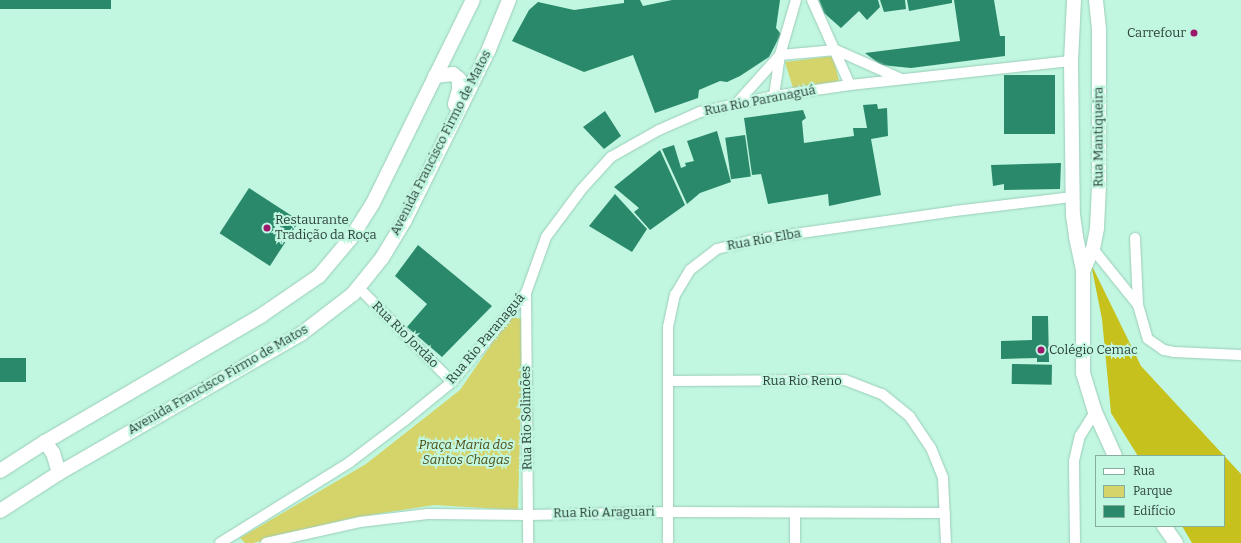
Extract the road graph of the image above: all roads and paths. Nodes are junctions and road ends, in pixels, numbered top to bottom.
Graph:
1 (472, 0) edge
2 (509, 0) edge
3 (796, 0) edge
4 (812, 0) edge
5 (1074, 0) edge
6 (1096, 0) edge
7 (836, 50) junction
8 (780, 55) junction
9 (1071, 61) junction
10 (435, 76) junction
11 (903, 79) junction
12 (850, 85) junction
13 (774, 96) junction
14 (736, 104) junction
15 (448, 132) junction
16 (1073, 197) junction
17 (1076, 237) junction
18 (1135, 238) dead end
19 (1093, 250) junction
20 (1083, 271) junction
21 (358, 287) junction
22 (526, 293) junction
23 (1138, 305) junction
24 (1241, 355) edge
25 (668, 381) junction
26 (452, 382) junction
27 (1095, 412) junction
28 (45, 442) junction
29 (1115, 455) edge
30 (0, 471) edge
31 (59, 473) junction
32 (0, 511) edge
33 (669, 512) junction
34 (795, 512) junction
35 (945, 512) junction
36 (529, 515) junction
37 (1165, 527) edge
38 (220, 543) edge
39 (266, 543) edge
40 (528, 543) edge
41 (668, 543) edge
42 (795, 543) edge
43 (946, 543) edge
44 (1075, 543) edge
45 (1176, 543) edge

1 - 10 street
2 - 15 street, Avenida Francisco Firmo de Matos
3 - 8 street
4 - 7 street
5 - 9 street, Rua Mantiqueira
6 - 19 street, Rua Mantiqueira
7 - 8 street
7 - 11 street
7 - 12 street
8 - 13 street
8 - 14 street
9 - 11 street, Rua Rio Paranaguá
9 - 16 street, Rua Mantiqueira
10 - 15 street
10 - 28 street
11 - 12 street, Rua Rio Paranaguá
12 - 13 street, Rua Rio Paranaguá
13 - 14 street, Rua Rio Paranaguá
14 - 22 street, Rua Rio Paranaguá
15 - 21 street, Avenida Francisco Firmo de Matos
16 - 17 street, Rua Mantiqueira
16 - 25 street, Rua Rio Elba
17 - 19 street
17 - 20 street, Rua Mantiqueira
18 - 23 street
19 - 20 street, Rua Mantiqueira
19 - 23 street
20 - 27 street, Rua Mantiqueira
21 - 26 street, Rua Rio Jordão
21 - 31 street, Avenida Francisco Firmo de Matos
22 - 26 street, Rua Rio Paranaguá
22 - 36 street, Rua Rio Solimões
23 - 24 street
25 - 33 street, Rua Rio Elba
25 - 35 street, Rua Rio Reno
26 - 38 street, Rua Rio Paranaguá
27 - 29 street, Rua Mantiqueira
27 - 44 street
28 - 30 street
28 - 31 street
31 - 32 street, Avenida Francisco Firmo de Matos
33 - 34 street, Rua Rio Araguari
33 - 36 street, Rua Rio Araguari
33 - 41 street, Rua Rio Elba
34 - 35 street, Rua Rio Araguari
34 - 42 street
35 - 43 street, Rua Rio Reno
36 - 39 street, Rua Rio Araguari
36 - 40 street, Rua Rio Solimões
37 - 45 street

